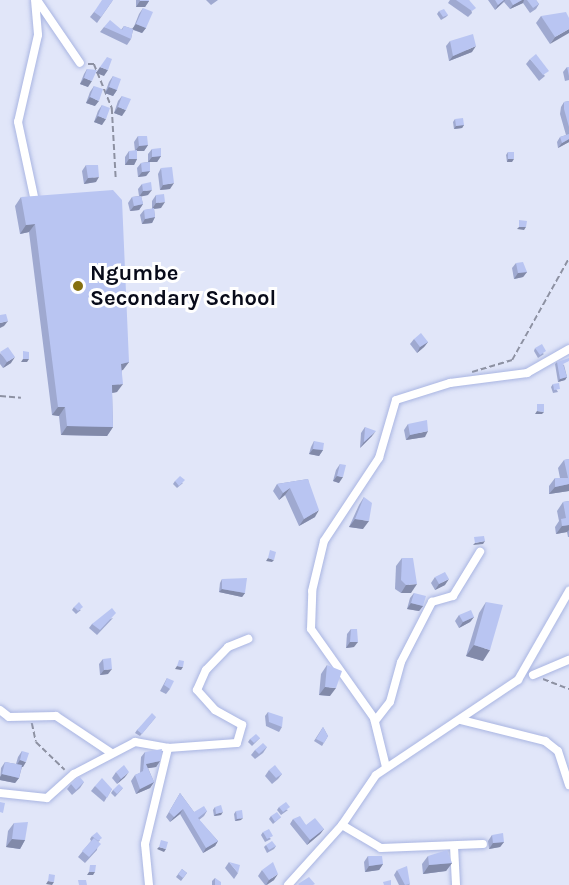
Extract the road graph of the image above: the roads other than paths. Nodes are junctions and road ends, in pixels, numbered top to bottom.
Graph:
1 (36, 0) edge
2 (80, 63) road end
3 (35, 201) edge
4 (569, 349) edge
5 (480, 552) dead end
6 (569, 591) edge
7 (248, 639) dead end
8 (569, 660) edge
9 (533, 675) road end
10 (0, 710) edge
11 (460, 720) junction
12 (375, 721) junction
13 (168, 748) junction
14 (110, 752) junction
15 (386, 767) junction
16 (569, 784) edge
17 (0, 793) edge
18 (342, 825) junction
19 (483, 844) dead end
20 (454, 846) junction
21 (149, 885) edge
22 (288, 885) edge
23 (456, 885) edge

1 - 2 street
1 - 3 street
4 - 12 street
5 - 12 street
6 - 11 street
7 - 13 street
8 - 9 street
10 - 14 street
11 - 15 street
11 - 16 street
12 - 15 street
13 - 14 street
13 - 21 street
14 - 17 street
15 - 18 street
18 - 20 street
18 - 22 street
19 - 20 street
20 - 23 street

